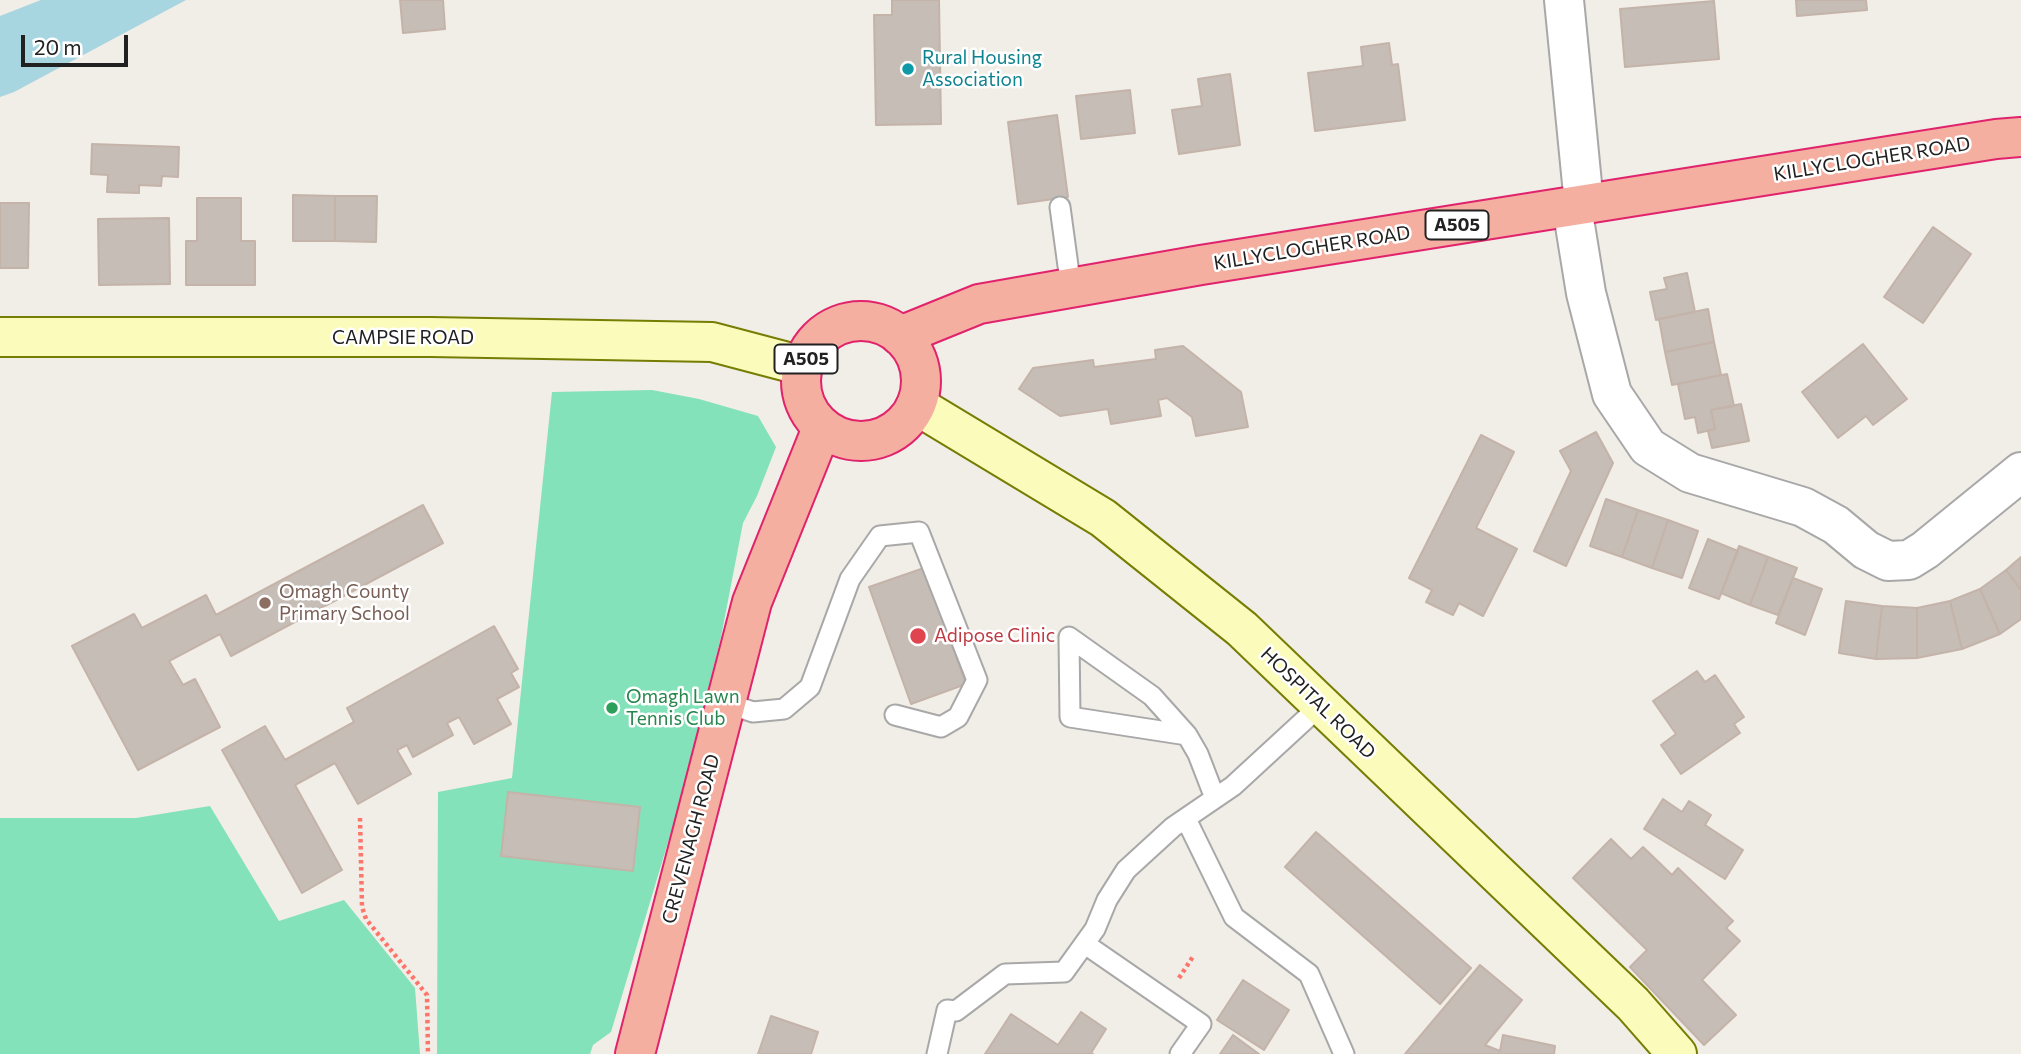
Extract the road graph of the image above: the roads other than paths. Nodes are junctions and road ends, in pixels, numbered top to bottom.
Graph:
1 (1564, 0) edge
2 (2021, 137) edge
3 (1578, 206) junction
4 (1060, 207) dead end
5 (1070, 288) junction
6 (900, 336) junction
7 (0, 337) edge
8 (803, 366) junction
9 (916, 405) junction
10 (822, 428) junction
11 (2021, 472) edge
12 (726, 704) junction
13 (1321, 705) junction
14 (895, 715) dead end
15 (1187, 735) junction
16 (1215, 798) junction
17 (1186, 819) junction
18 (1085, 944) junction
19 (635, 1054) edge
20 (937, 1054) edge
21 (1180, 1054) edge
22 (1344, 1054) edge
23 (1677, 1054) edge

1 - 3 street
2 - 3 highway, KILLYCLOGHER ROAD / A505
3 - 5 highway, KILLYCLOGHER ROAD / A505
3 - 11 street
4 - 5 lane
5 - 6 highway, KILLYCLOGHER ROAD / A505
6 - 8 highway, A505
6 - 9 highway
7 - 8 main road, CAMPSIE ROAD
8 - 10 highway, A505
9 - 10 highway
9 - 13 main road, HOSPITAL ROAD
10 - 12 highway, CREVENAGH ROAD
12 - 14 lane
12 - 19 highway, CREVENAGH ROAD
13 - 16 lane
13 - 23 main road, HOSPITAL ROAD
15 - 15 lane
15 - 16 lane
16 - 17 lane
17 - 18 lane
17 - 22 lane
18 - 20 lane
18 - 21 lane

